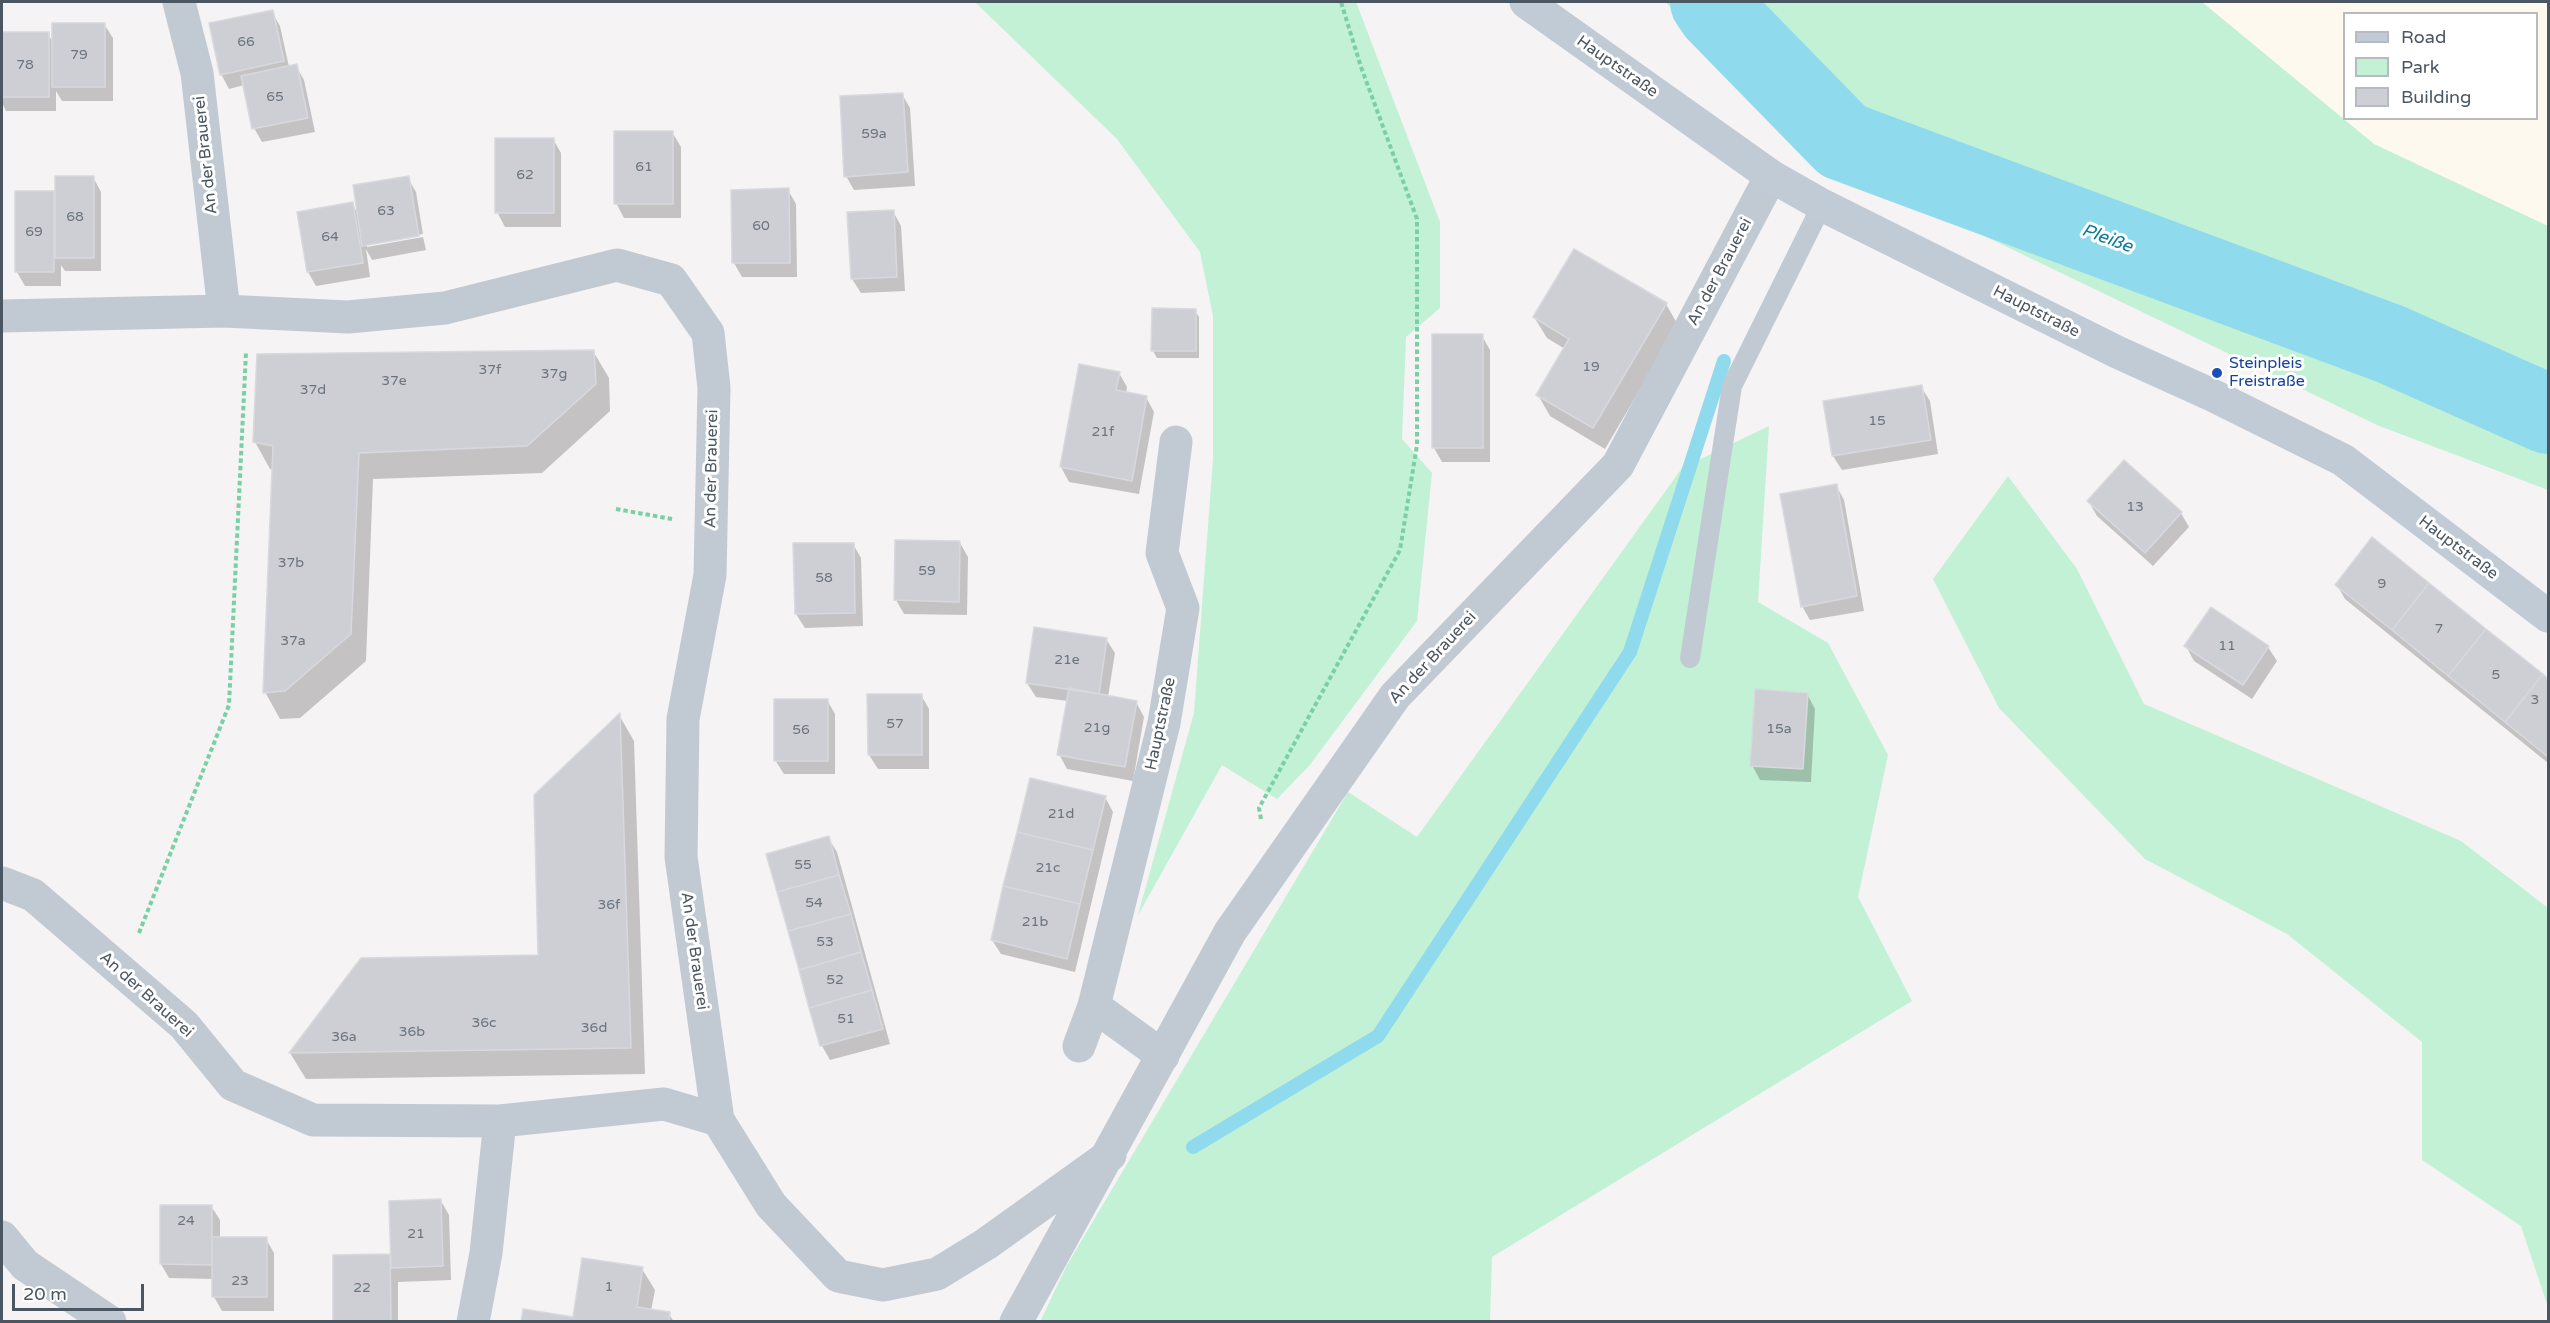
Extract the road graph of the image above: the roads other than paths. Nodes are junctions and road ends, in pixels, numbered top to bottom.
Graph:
1 (179, 2) edge
2 (1526, 2) edge
3 (1771, 176) junction
4 (1822, 205) junction
5 (235, 311) junction
6 (2, 316) edge
7 (1176, 442) dead end
8 (2548, 616) edge
9 (1690, 658) dead end
10 (2, 883) edge
11 (1094, 1006) junction
12 (1079, 1046) dead end
13 (1163, 1056) junction
14 (718, 1120) junction
15 (500, 1121) junction
16 (1110, 1155) junction
17 (2, 1237) edge
18 (110, 1322) edge
19 (473, 1322) edge
20 (1016, 1322) edge

1 - 5 street, An der Brauerei
2 - 3 main road, Hauptstraße
3 - 4 main road, Hauptstraße
3 - 13 street, An der Brauerei
4 - 8 main road, Hauptstraße
4 - 9 lane
5 - 6 street, An der Brauerei
5 - 14 street, An der Brauerei
7 - 11 street, Hauptstraße
10 - 15 street, An der Brauerei
11 - 12 street, Hauptstraße
11 - 13 street
13 - 16 street, An der Brauerei
14 - 15 street, An der Brauerei
14 - 16 street, An der Brauerei
15 - 19 street
16 - 20 street, An der Brauerei
17 - 18 street

